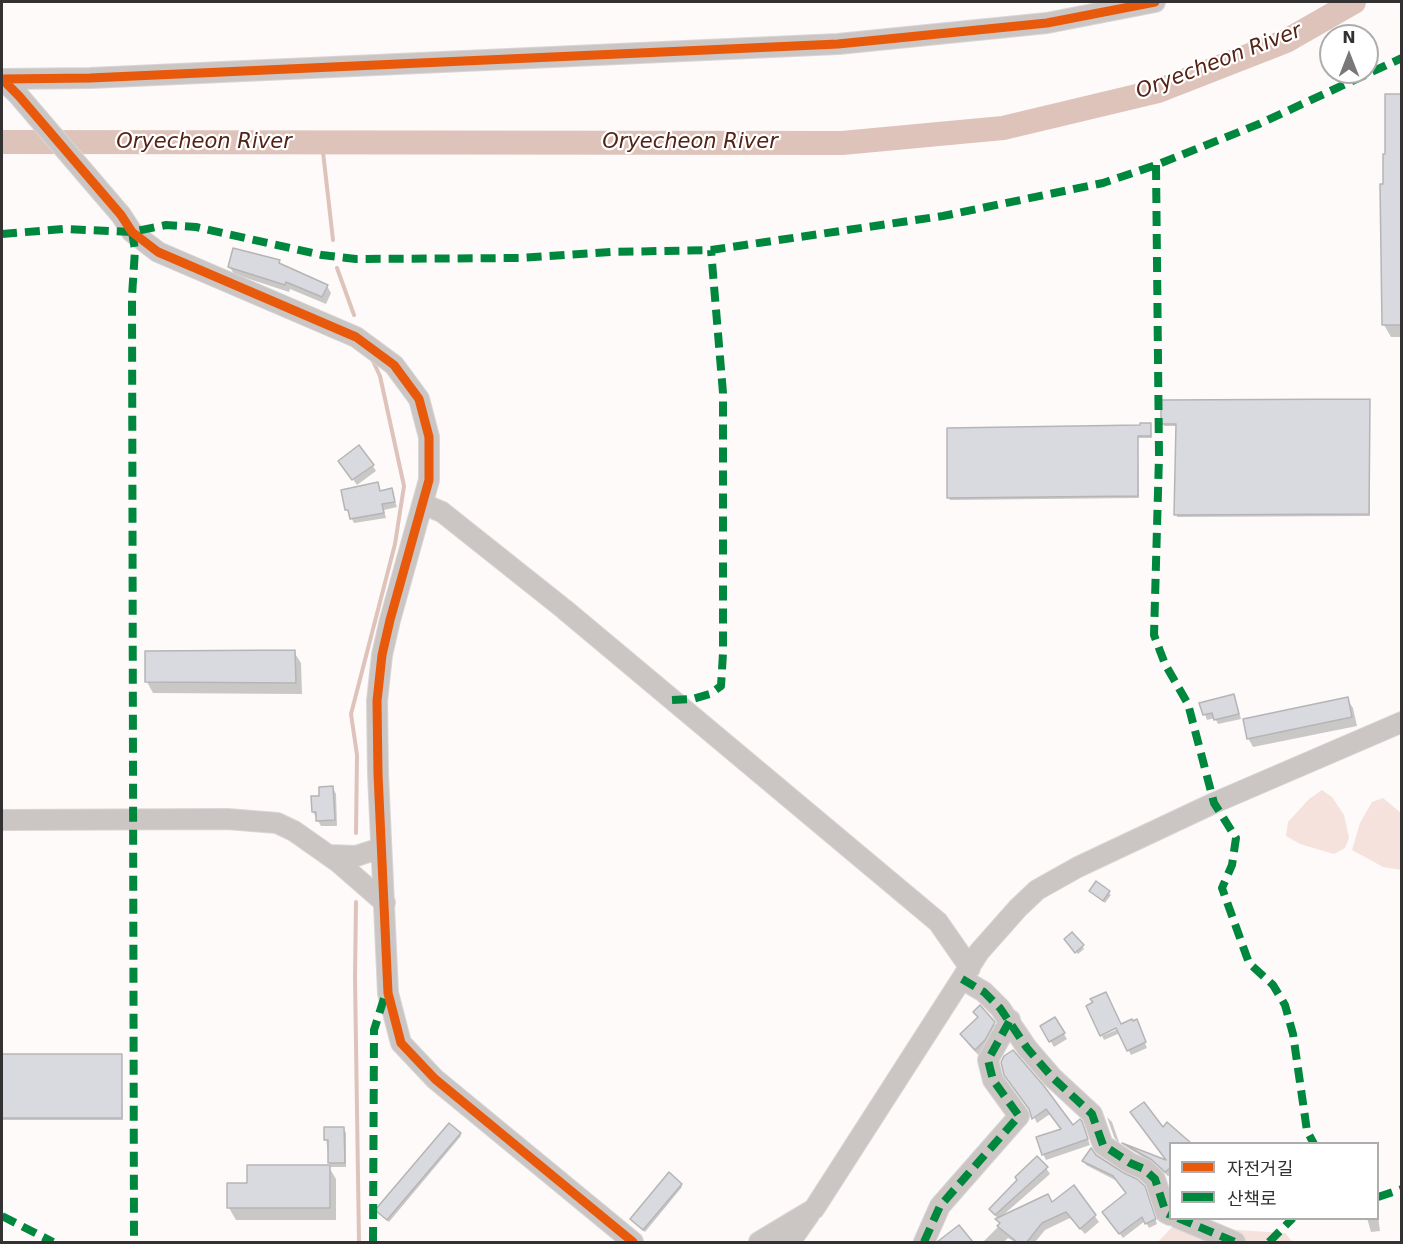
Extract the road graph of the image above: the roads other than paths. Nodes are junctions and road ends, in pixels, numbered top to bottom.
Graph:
1 (1155, 2) edge
2 (2, 79) edge
3 (423, 504) junction
4 (1401, 722) edge
5 (2, 820) edge
6 (381, 848) junction
7 (328, 855) junction
8 (385, 903) junction
9 (966, 973) junction
10 (1010, 1020) junction
11 (814, 1209) junction
12 (1169, 1214) edge
13 (1183, 1220) edge
14 (633, 1242) edge
15 (759, 1242) edge
16 (790, 1242) edge
17 (924, 1242) edge
18 (1235, 1242) edge

1 - 2 street
2 - 3 street
3 - 6 street
3 - 9 street
4 - 9 street
5 - 7 street
6 - 7 street
6 - 8 street
7 - 8 street
8 - 14 street
9 - 10 street
9 - 11 street
10 - 12 street
10 - 17 street
11 - 15 street
11 - 16 street
13 - 18 street

